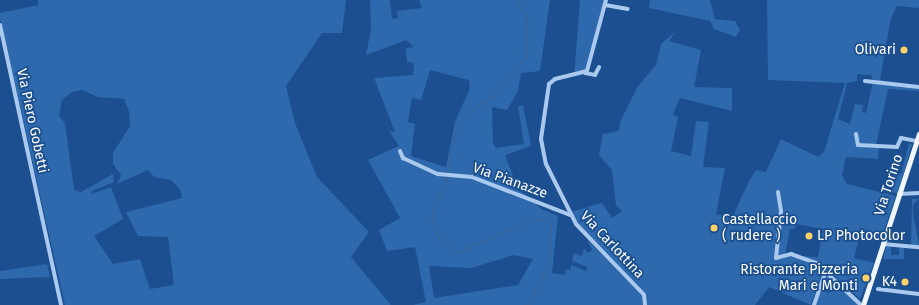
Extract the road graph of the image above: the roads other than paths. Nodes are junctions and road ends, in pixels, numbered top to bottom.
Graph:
1 (606, 0) edge
2 (605, 5) junction
3 (628, 9) dead end
4 (0, 25) edge
5 (599, 67) dead end
6 (585, 73) junction
7 (866, 81) dead end
8 (919, 87) edge
9 (856, 134) dead end
10 (919, 134) edge
11 (916, 141) junction
12 (400, 151) dead end
13 (778, 192) dead end
14 (919, 193) edge
15 (899, 194) junction
16 (571, 216) junction
17 (883, 244) junction
18 (919, 247) edge
19 (826, 271) junction
20 (878, 289) dead end
21 (919, 294) edge
22 (61, 305) edge
23 (645, 305) edge
24 (814, 305) edge
25 (862, 305) edge

1 - 2 street
2 - 3 street
2 - 6 street
4 - 22 street, Via Piero Gobetti
5 - 6 street
6 - 16 street, Via Carlottina
7 - 8 street
9 - 11 street, Via Torino
10 - 11 main road, Via Torino
11 - 15 main road, Via Torino
12 - 16 street, Via Pianazze
13 - 19 street
14 - 15 street
15 - 17 main road, Via Torino
16 - 23 street, Via Carlottina
17 - 18 street
17 - 25 main road, Via Torino
19 - 24 street
19 - 25 street
20 - 21 street

